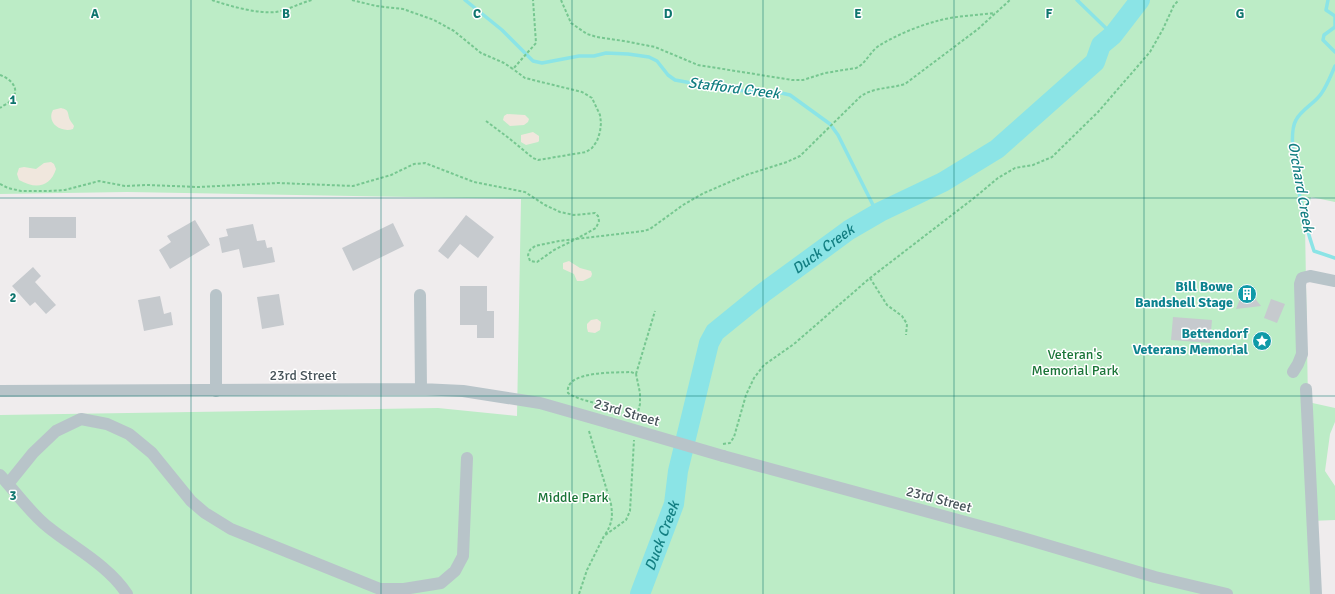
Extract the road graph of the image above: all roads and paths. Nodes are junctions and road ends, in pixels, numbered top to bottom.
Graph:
1 (212, 0) edge
2 (312, 0) edge
3 (352, 0) edge
4 (533, 0) edge
5 (561, 0) edge
6 (1010, 0) edge
7 (1179, 0) edge
8 (995, 13) junction
9 (513, 69) junction
10 (0, 75) edge
11 (0, 108) edge
12 (486, 121) dead end
13 (0, 184) edge
14 (578, 238) junction
15 (870, 278) junction
16 (1335, 281) edge
17 (216, 294) dead end
18 (420, 295) dead end
19 (655, 311) dead end
20 (906, 335) dead end
21 (1293, 372) dead end
22 (636, 374) junction
23 (421, 389) junction
24 (1306, 389) dead end
25 (0, 391) edge
26 (216, 391) junction
27 (612, 418) junction
28 (635, 422) dead end
29 (589, 431) dead end
30 (634, 436) dead end
31 (717, 442) dead end
32 (467, 458) dead end
33 (4, 480) edge
34 (604, 536) junction
35 (127, 594) edge
36 (579, 594) edge
37 (1227, 594) edge
38 (1316, 594) edge

1 - 2 path
3 - 9 path
4 - 9 path
5 - 8 path
6 - 8 path
7 - 15 path
8 - 14 path
9 - 12 path
10 - 11 path
13 - 14 path
14 - 14 path
15 - 20 path
15 - 31 path
16 - 21 street
17 - 26 street
18 - 23 street
19 - 22 path
22 - 27 path
22 - 28 path
23 - 26 street, 23rd Street
23 - 27 street, 23rd Street
24 - 38 street
25 - 26 street, 23rd Street
27 - 37 street, 23rd Street, bridge
29 - 34 path
30 - 34 path
32 - 33 street
33 - 35 street
34 - 36 path

